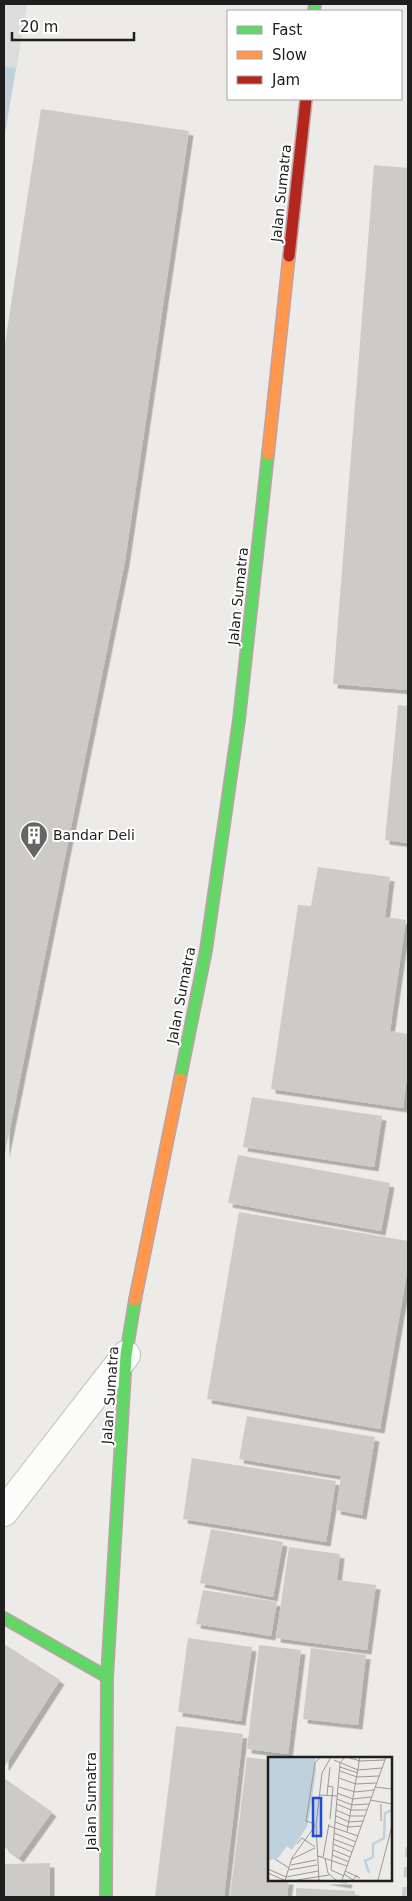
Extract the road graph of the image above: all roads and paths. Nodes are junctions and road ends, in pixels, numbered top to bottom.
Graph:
1 (306, 100) edge
2 (126, 1355) junction
3 (4, 1512) edge
4 (4, 1618) edge
5 (107, 1677) junction
6 (106, 1897) edge

1 - 2 highway, Jalan Sumatra
2 - 3 street
2 - 5 highway, Jalan Sumatra
4 - 5 highway
5 - 6 highway, Jalan Sumatra

